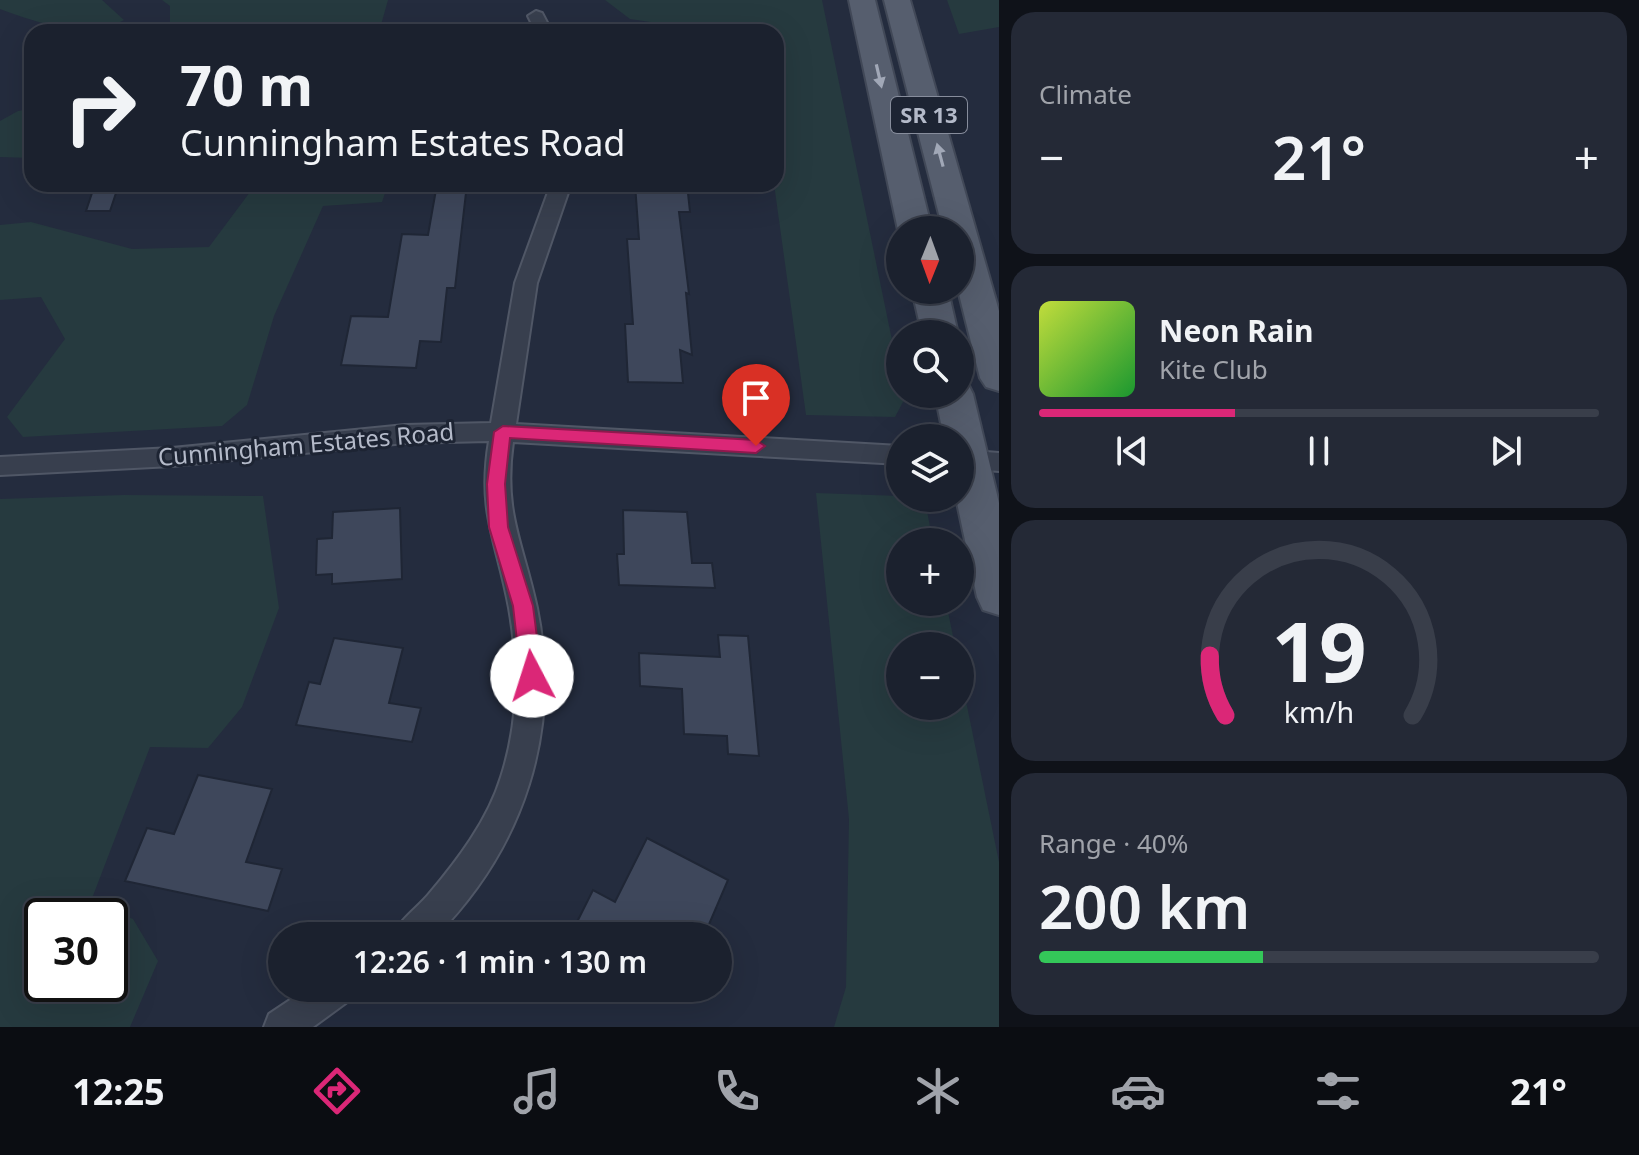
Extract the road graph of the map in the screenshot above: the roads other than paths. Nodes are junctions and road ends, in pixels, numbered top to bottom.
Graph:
1 (862, 0) edge
2 (897, 0) edge
3 (558, 192) edge
4 (912, 216) edge
5 (956, 216) edge
6 (974, 284) edge
7 (999, 378) edge
8 (959, 408) edge
9 (503, 432) junction
10 (886, 454) edge
11 (976, 460) edge
12 (0, 466) edge
13 (999, 597) edge
14 (424, 922) edge
15 (318, 1002) edge
16 (282, 1027) edge

1 -> 4 main road, SR 13
5 -> 2 main road, SR 13
3 - 9 street
6 - 7 main road, SR 13
8 - 11 main road
9 - 10 street, Cunningham Estates Road
9 - 12 street, Cunningham Estates Road
9 - 14 street
11 - 13 main road
15 - 16 street

